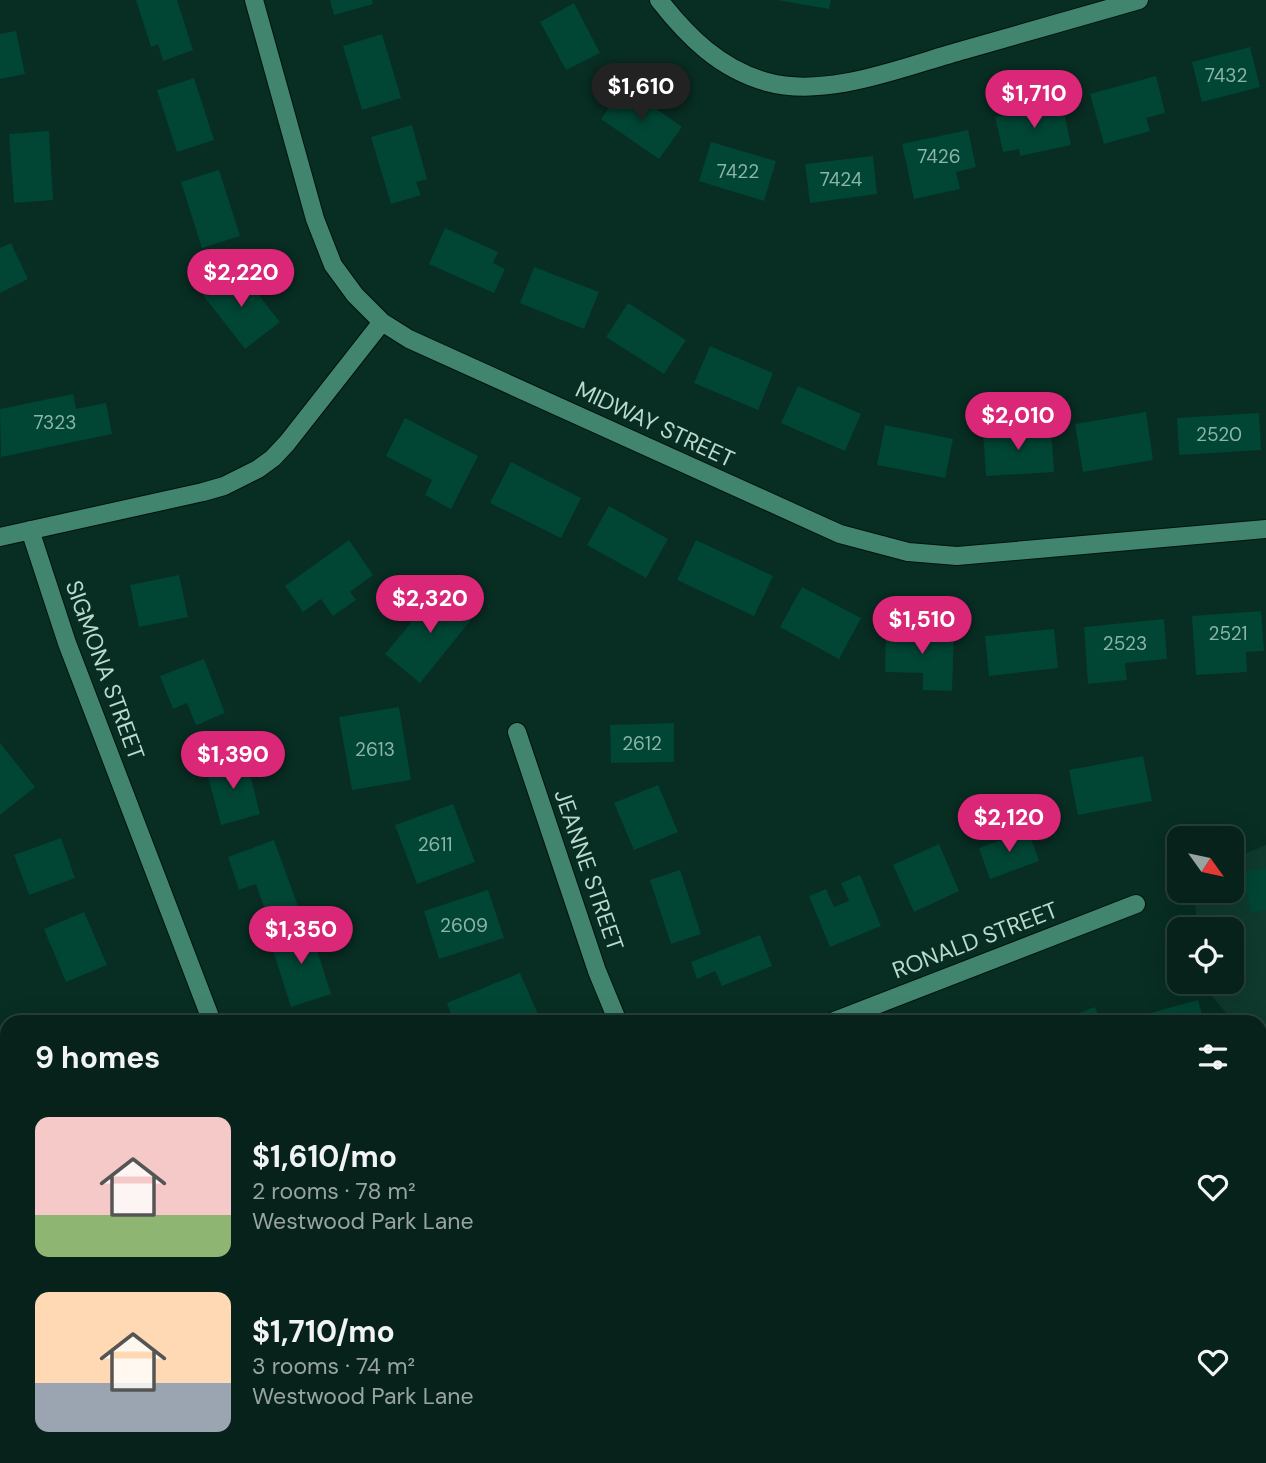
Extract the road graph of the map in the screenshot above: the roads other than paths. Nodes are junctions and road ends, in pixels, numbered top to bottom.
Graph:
1 (254, 0) edge
2 (659, 0) edge
3 (1139, 0) edge
4 (382, 322) junction
5 (1266, 529) edge
6 (30, 530) junction
7 (0, 537) edge
8 (517, 732) dead end
9 (1136, 904) dead end
10 (209, 1015) edge
11 (615, 1015) edge
12 (850, 1015) edge

1 - 4 street, MIDWAY STREET
2 - 3 street
4 - 5 street, MIDWAY STREET
4 - 6 street
6 - 7 street
6 - 10 street, SIGMONA STREET
8 - 11 street, JEANNE STREET
9 - 12 street, RONALD STREET

